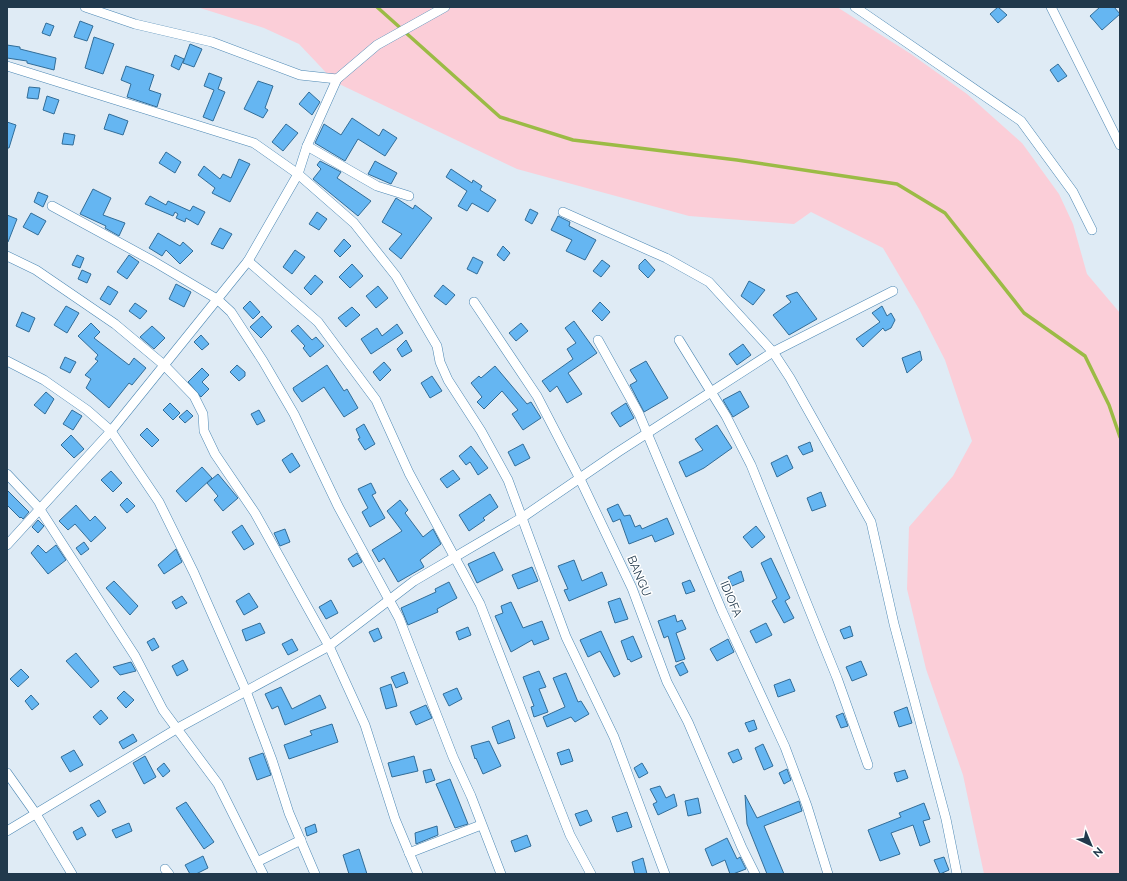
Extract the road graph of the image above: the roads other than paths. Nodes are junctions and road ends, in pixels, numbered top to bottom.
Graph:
1 (85, 7) edge
2 (445, 7) edge
3 (855, 7) edge
4 (1051, 7) edge
5 (7, 66) edge
6 (337, 79) junction
7 (1120, 145) edge
8 (307, 146) junction
9 (298, 174) junction
10 (408, 196) dead end
11 (52, 206) dead end
12 (563, 212) dead end
13 (1092, 230) dead end
14 (7, 256) edge
15 (248, 261) junction
16 (893, 290) dead end
17 (217, 299) junction
18 (474, 302) dead end
19 (598, 340) dead end
20 (679, 340) dead end
21 (773, 352) junction
22 (7, 361) edge
23 (164, 365) junction
24 (711, 392) junction
25 (111, 431) junction
26 (647, 434) junction
27 (7, 474) edge
28 (580, 479) junction
29 (40, 508) junction
30 (522, 517) junction
31 (7, 545) edge
32 (454, 558) junction
33 (388, 601) junction
34 (329, 646) junction
35 (246, 691) junction
36 (178, 728) junction
37 (868, 765) dead end
38 (7, 773) edge
39 (36, 814) junction
40 (481, 825) junction
41 (7, 831) edge
42 (301, 840) junction
43 (409, 853) junction
44 (257, 862) junction
45 (72, 874) edge
46 (263, 874) edge
47 (315, 874) edge
48 (418, 874) edge
49 (501, 874) edge
50 (591, 874) edge
51 (665, 874) edge
52 (755, 874) edge
53 (828, 874) edge
54 (957, 874) edge

1 - 6 street
2 - 6 street
3 - 13 street
4 - 7 street
5 - 9 street
6 - 8 street
8 - 9 street
8 - 10 street
9 - 15 street
9 - 30 street
11 - 17 street
12 - 21 street
14 - 23 street
15 - 17 street
15 - 32 street
16 - 21 street
17 - 23 street
17 - 33 street
18 - 28 street, BANGU
19 - 26 street, IDIOFA
20 - 24 street
21 - 24 street
21 - 54 street
22 - 25 street
23 - 25 street
23 - 34 street
24 - 26 street
24 - 37 street
25 - 29 street
25 - 35 street
26 - 28 street
26 - 53 street, IDIOFA
27 - 29 street
28 - 30 street
28 - 52 street, BANGU
29 - 31 street
29 - 36 street
30 - 32 street
30 - 51 street
32 - 33 street
32 - 50 street
33 - 34 street
33 - 40 street
34 - 35 street
34 - 43 street
35 - 36 street
35 - 42 street
36 - 39 street
36 - 44 street
38 - 39 street
39 - 41 street
39 - 45 street
40 - 43 street
40 - 49 street
42 - 44 street
42 - 47 street
43 - 48 street
44 - 46 street

